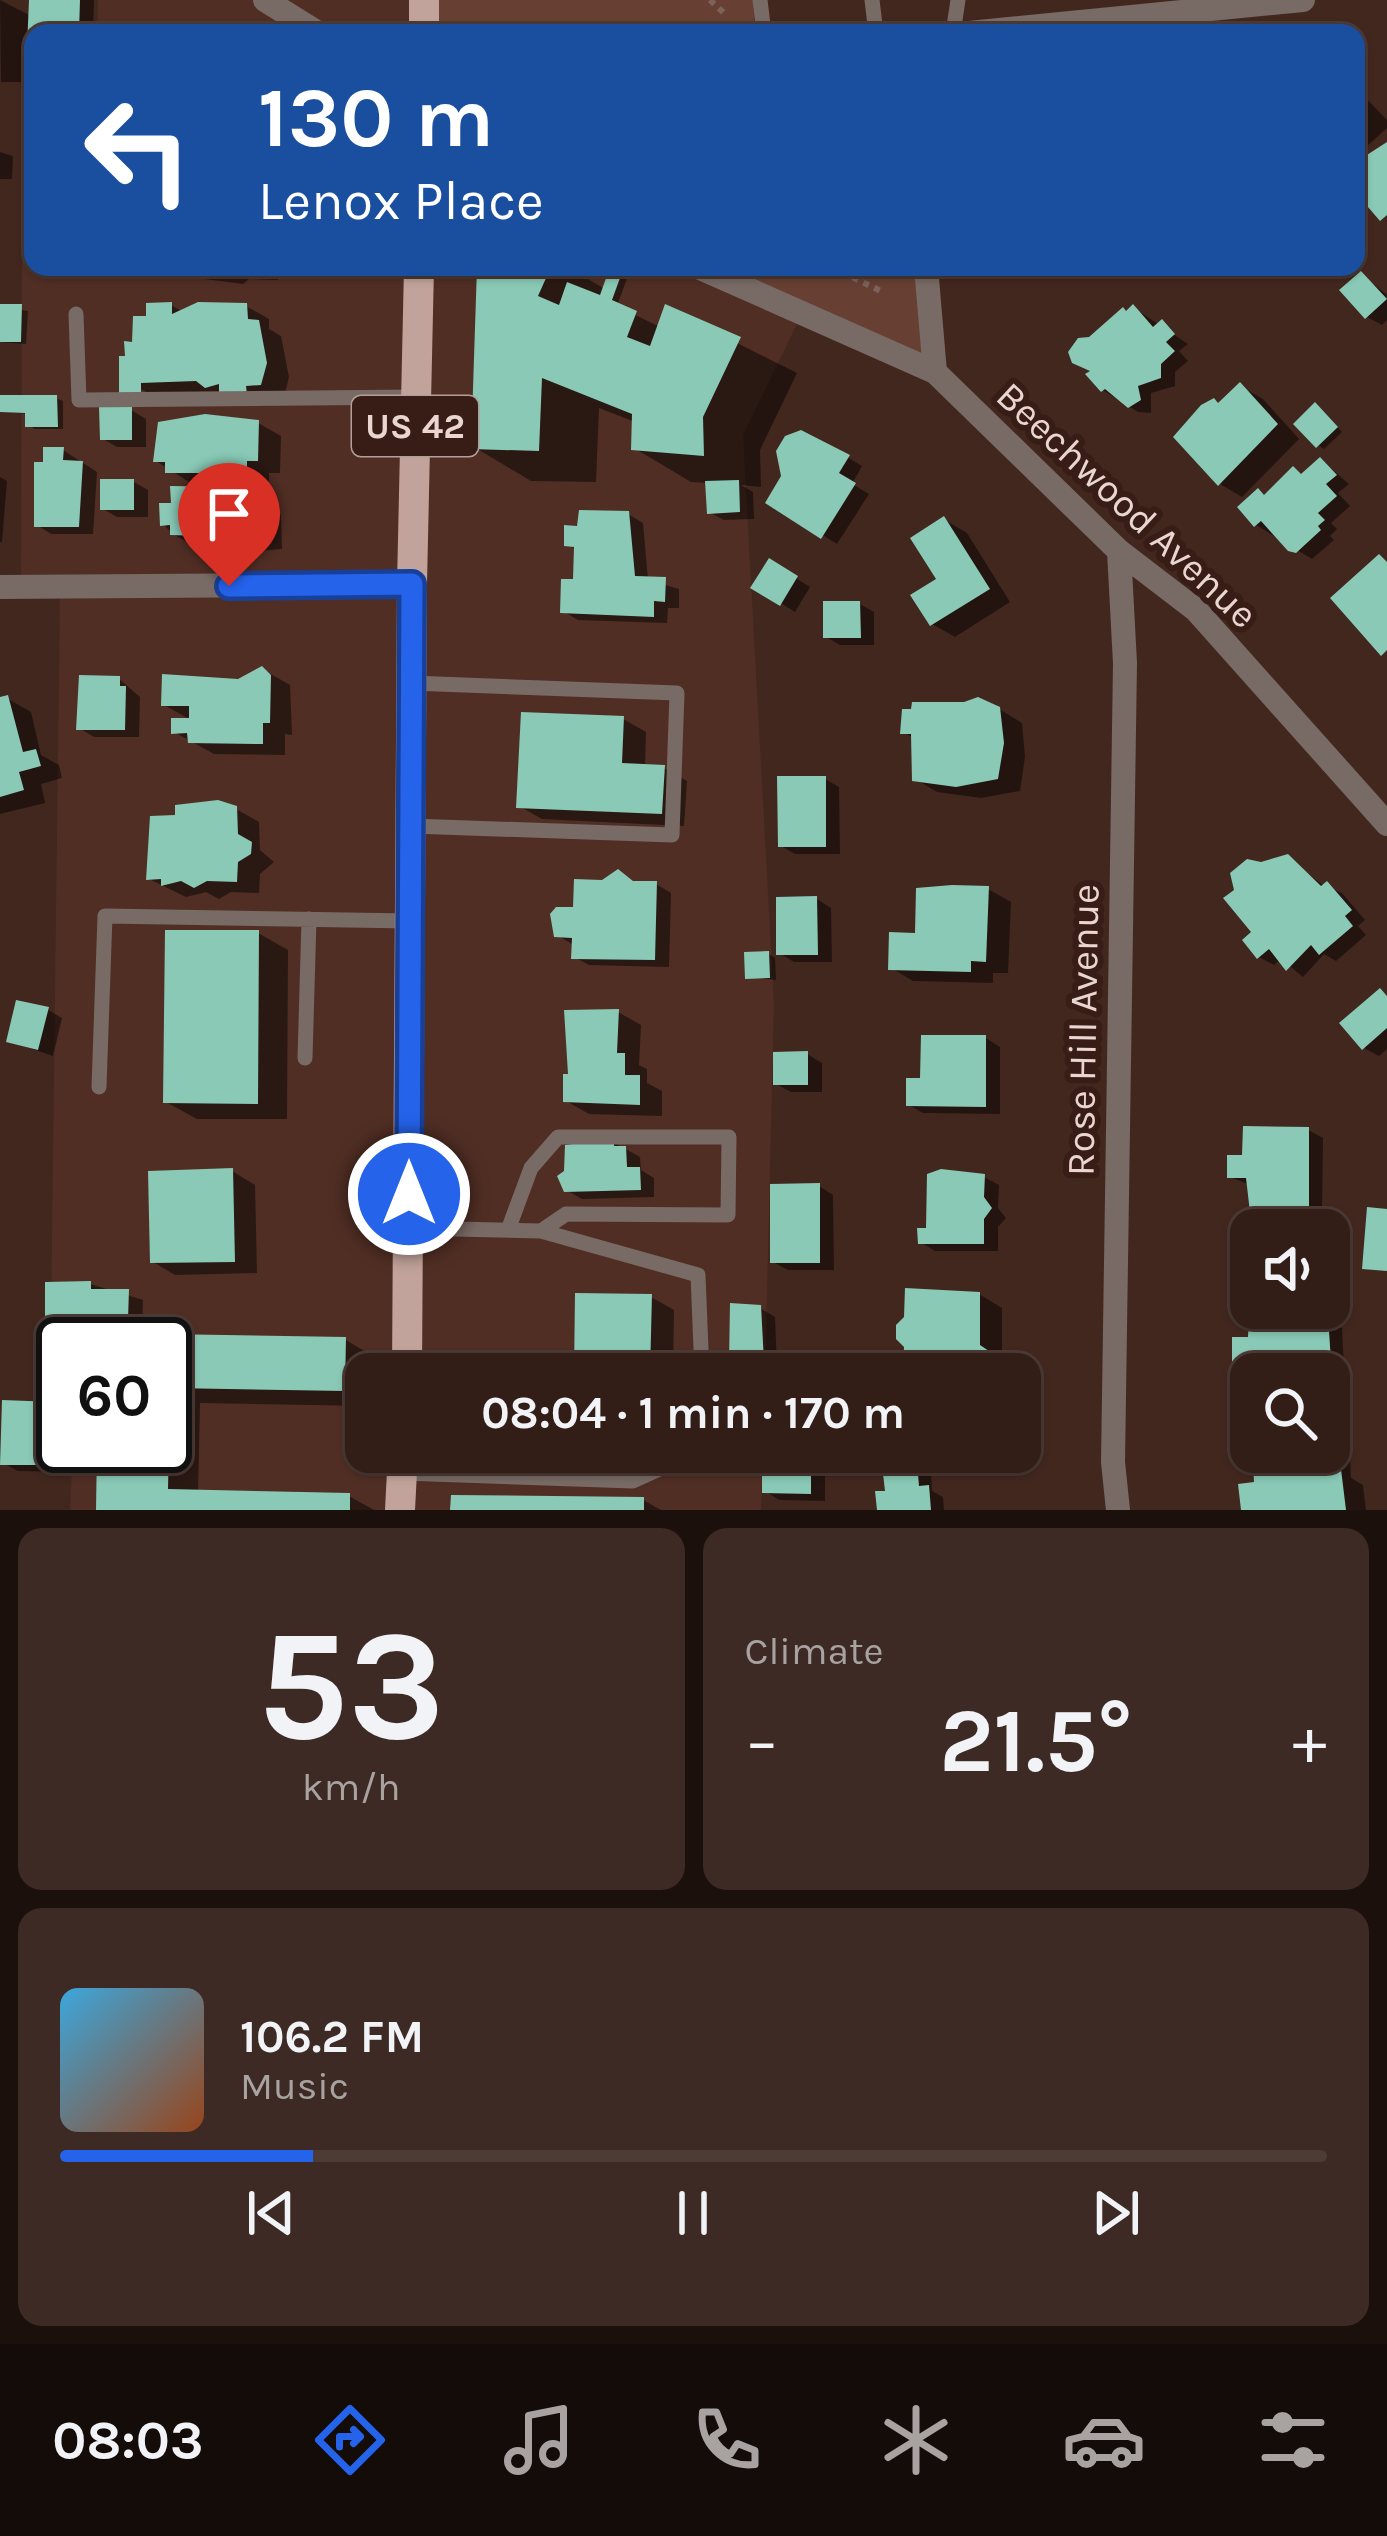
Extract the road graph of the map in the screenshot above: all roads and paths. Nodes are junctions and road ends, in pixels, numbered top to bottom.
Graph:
1 (266, 0) edge
2 (710, 0) edge
3 (1303, 0) edge
4 (725, 14) dead end
5 (304, 24) edge
6 (1060, 24) edge
7 (419, 276) edge
8 (718, 276) edge
9 (850, 276) edge
10 (927, 276) edge
11 (885, 293) dead end
12 (76, 314) dead end
13 (935, 372) junction
14 (416, 397) junction
15 (1120, 550) junction
16 (412, 584) junction
17 (0, 587) edge
18 (411, 683) junction
19 (1387, 824) edge
20 (412, 826) junction
21 (309, 919) junction
22 (410, 921) junction
23 (305, 1058) dead end
24 (99, 1087) dead end
25 (409, 1228) junction
26 (508, 1230) junction
27 (542, 1231) junction
28 (407, 1353) edge
29 (701, 1353) edge
30 (402, 1473) edge
31 (531, 1473) edge
32 (651, 1473) edge
33 (400, 1510) edge
34 (1118, 1510) edge

1 - 5 street
2 - 4 path
3 - 6 street
7 - 14 main road, US 42
8 - 13 street
9 - 11 path
10 - 13 street
12 - 14 lane
13 - 15 street, Beechwood Avenue
14 - 16 main road, US 42
15 - 19 street, Beechwood Avenue
15 - 34 street, Rose Hill Avenue
16 - 17 street
16 - 18 main road, US 42
18 - 20 main road, US 42
18 - 20 lane
20 - 22 main road, US 42
21 - 22 lane
21 - 23 lane
21 - 24 lane
22 - 25 main road, US 42
25 - 26 lane
25 - 28 main road, US 42
26 - 27 lane
26 - 27 lane
27 - 29 lane
30 - 33 main road
31 - 32 lane

